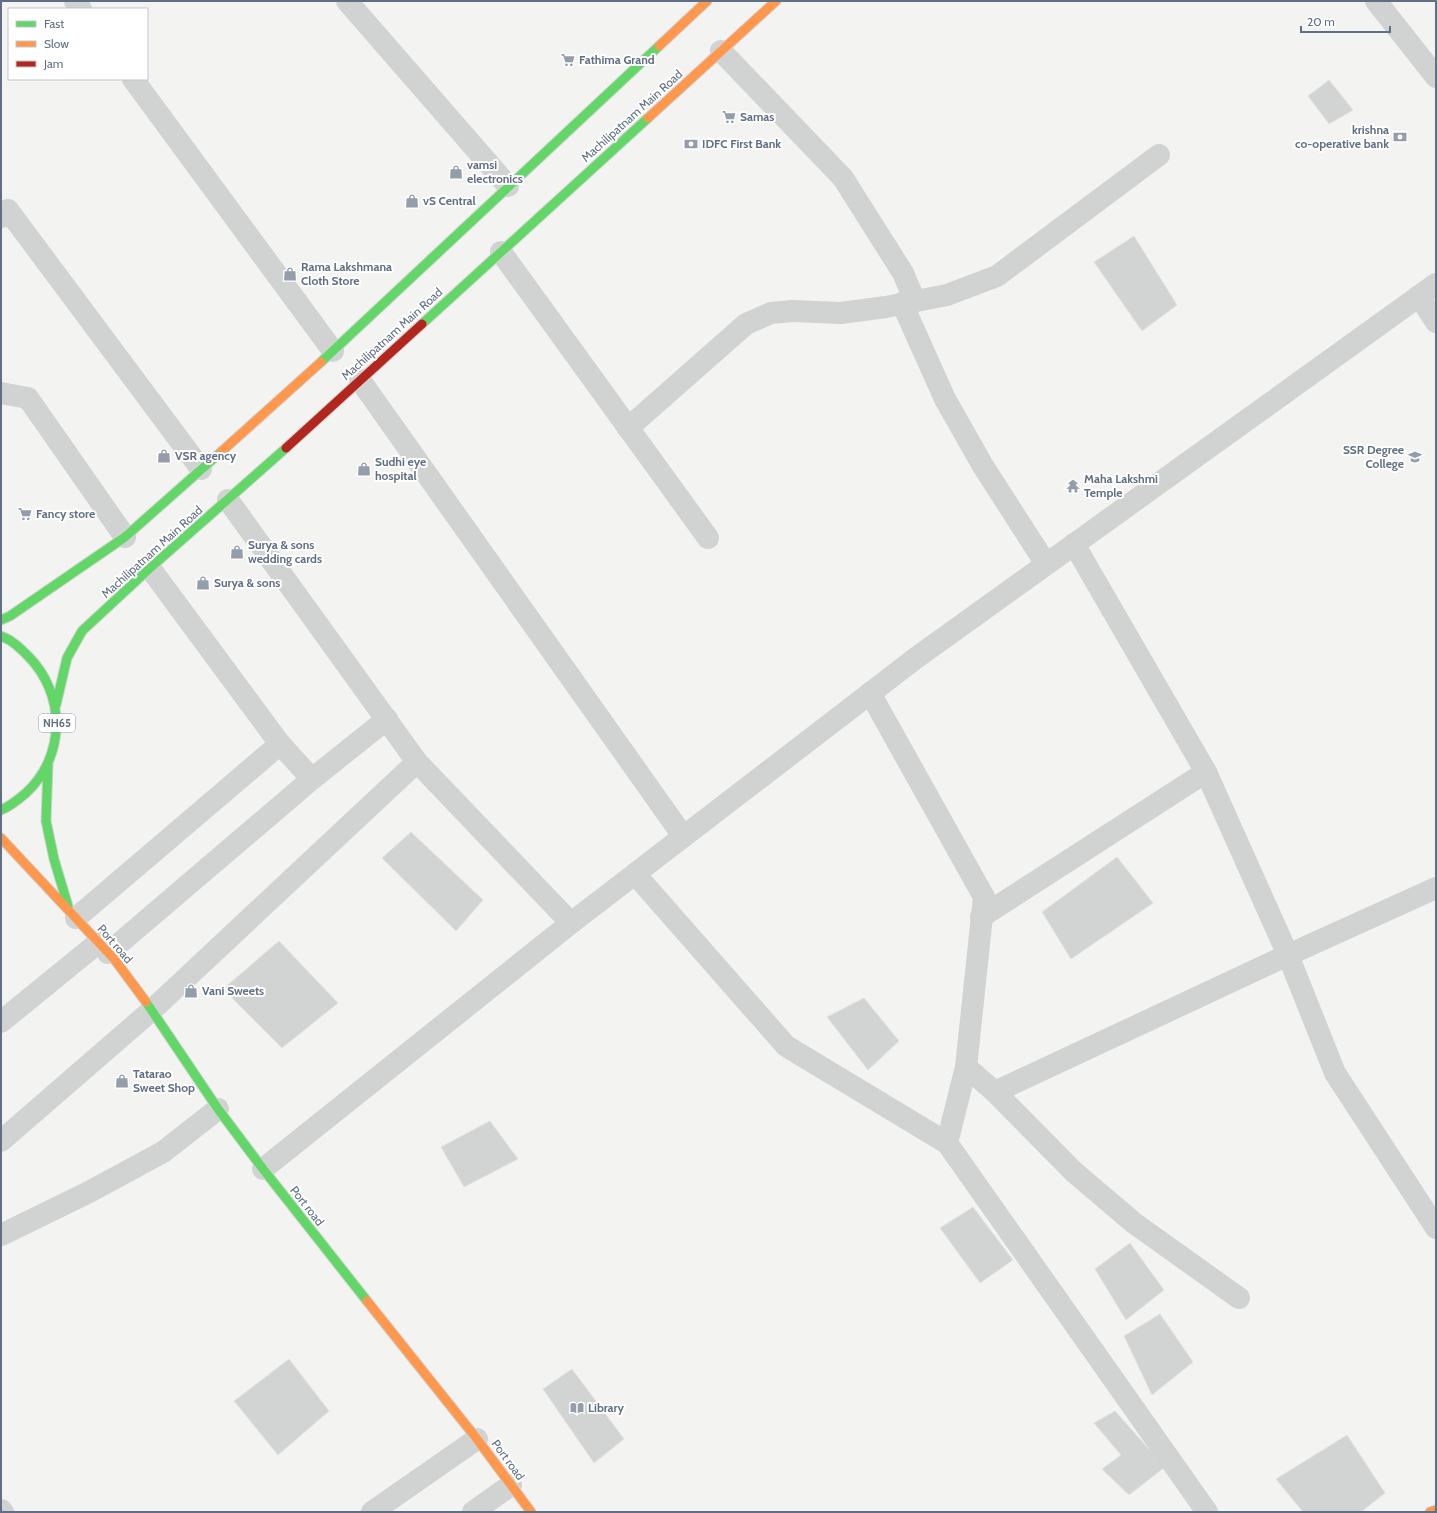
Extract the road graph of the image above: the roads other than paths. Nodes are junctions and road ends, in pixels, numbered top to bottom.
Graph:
1 (347, 1) edge
2 (776, 1) edge
3 (1376, 1) edge
4 (698, 4) edge
5 (721, 51) junction
6 (1436, 77) edge
7 (134, 80) edge
8 (1159, 155) dead end
9 (508, 186) junction
10 (1, 217) edge
11 (501, 252) junction
12 (1428, 290) edge
13 (908, 302) junction
14 (1436, 322) edge
15 (333, 351) junction
16 (360, 380) junction
17 (1, 393) edge
18 (628, 428) junction
19 (201, 469) junction
20 (228, 500) junction
21 (125, 537) junction
22 (708, 538) dead end
23 (1074, 544) junction
24 (1046, 564) junction
25 (150, 568) junction
26 (1, 620) edge
27 (1, 636) edge
28 (870, 693) junction
29 (56, 705) junction
30 (387, 719) junction
31 (280, 744) junction
32 (417, 762) junction
33 (48, 765) junction
34 (1206, 772) junction
35 (312, 779) junction
36 (1, 810) edge
37 (683, 836) junction
38 (1, 838) edge
39 (635, 874) junction
40 (1436, 888) edge
41 (73, 915) junction
42 (981, 917) junction
43 (571, 923) junction
44 (104, 948) junction
45 (1288, 955) junction
46 (152, 1010) junction
47 (1, 1022) edge
48 (966, 1067) junction
49 (996, 1092) junction
50 (218, 1109) junction
51 (1, 1141) edge
52 (947, 1143) junction
53 (263, 1169) junction
54 (1436, 1228) edge
55 (1, 1235) edge
56 (1239, 1298) dead end
57 (477, 1439) junction
58 (511, 1485) junction
59 (1436, 1510) edge
60 (372, 1512) edge
61 (473, 1512) edge
62 (531, 1512) edge
63 (1208, 1512) edge
64 (1430, 1512) edge

1 - 9 street
2 - 5 main road, Machilipatnam Main Road
3 - 6 street
4 - 9 main road
5 - 11 main road, Machilipatnam Main Road
5 - 13 street
7 - 15 street
8 - 13 street
9 - 15 main road
10 - 19 street
11 - 16 main road, Machilipatnam Main Road
11 - 18 street
12 - 14 street
12 - 23 street
13 - 18 street
13 - 24 street
15 - 19 main road
16 - 20 main road, Machilipatnam Main Road
16 - 37 street
17 - 21 street
18 - 22 street
19 - 21 main road
20 - 25 main road, Machilipatnam Main Road
20 - 30 street
21 - 26 main road
23 - 24 street
23 - 34 street
24 - 28 street
25 - 29 main road, Machilipatnam Main Road
25 - 31 street
27 - 29 main road, NH65
28 - 37 street
28 - 42 street
29 - 33 main road, NH65
30 - 32 street
30 - 35 street
31 - 35 street
31 - 41 street
32 - 43 street
32 - 46 street
33 - 36 main road, NH65
33 - 41 main road, Port road
34 - 42 street
34 - 45 street
35 - 44 street
37 - 39 street
38 - 41 main road, Port road
39 - 43 street
39 - 52 street
40 - 45 street
41 - 44 main road, Port road
42 - 48 street
43 - 53 street
44 - 46 main road, Port road
44 - 47 street
45 - 49 street
45 - 54 street
46 - 50 main road, Port road
46 - 51 street
48 - 49 street
48 - 52 street
49 - 56 street
50 - 53 main road, Port road
50 - 55 street
52 - 63 street
53 - 57 main road, Port road
57 - 58 main road, Port road
57 - 60 street
58 - 61 street
58 - 62 main road, Port road
59 - 64 main road

